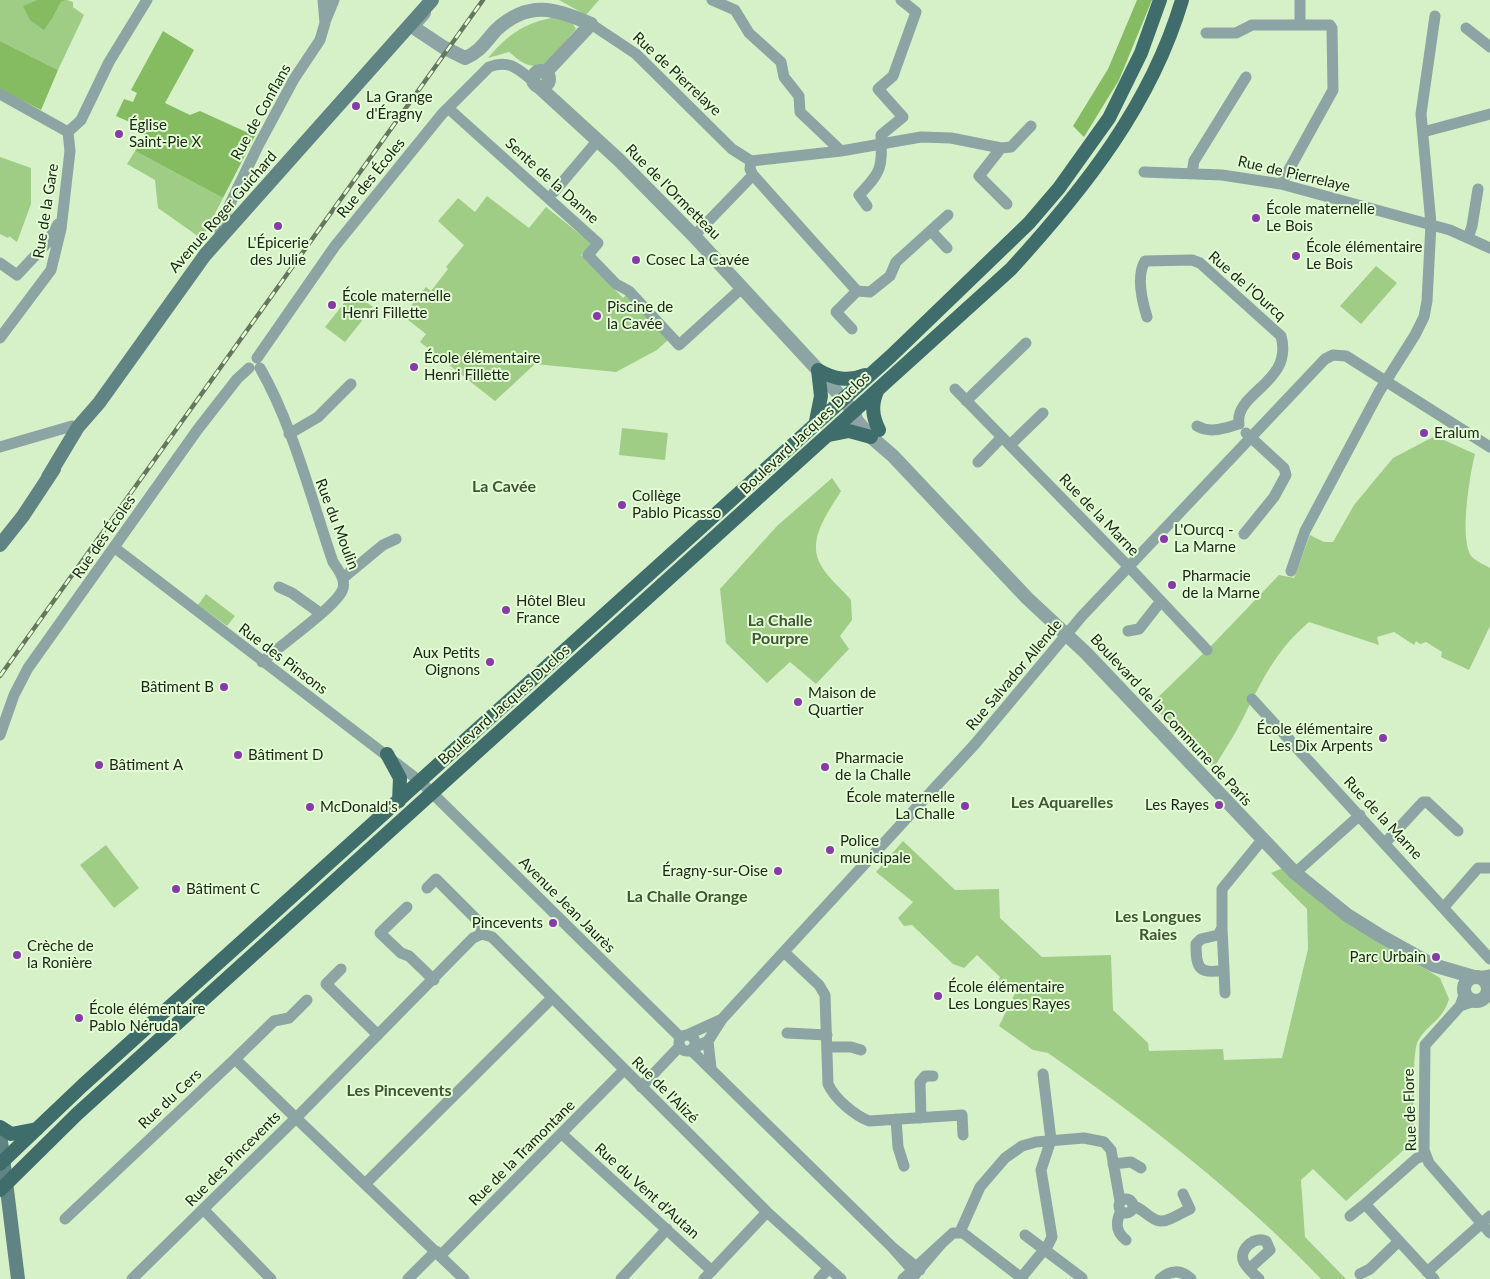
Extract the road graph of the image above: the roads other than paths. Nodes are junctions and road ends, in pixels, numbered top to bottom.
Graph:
1 (146, 0) edge
2 (323, 0) edge
3 (334, 0) edge
4 (432, 0) edge
5 (436, 0) edge
6 (441, 0) edge
7 (712, 0) edge
8 (901, 0) edge
9 (1160, 0) edge
10 (1182, 0) edge
11 (1300, 0) edge
12 (1435, 16) dead end
13 (325, 23) junction
14 (591, 24) junction
15 (1300, 25) junction
16 (417, 27) junction
17 (1466, 28) dead end
18 (1206, 33) dead end
19 (1490, 47) edge
20 (1246, 77) dead end
21 (541, 80) junction
22 (0, 94) edge
23 (448, 108) junction
24 (1490, 114) edge
25 (1031, 126) dead end
26 (68, 132) junction
27 (1423, 132) junction
28 (598, 140) junction
29 (882, 144) junction
30 (1001, 148) junction
31 (841, 150) junction
32 (750, 161) junction
33 (1144, 172) dead end
34 (1192, 173) junction
35 (753, 175) junction
36 (1281, 184) junction
37 (1478, 189) dead end
38 (554, 192) dead end
39 (1007, 204) dead end
40 (867, 206) dead end
41 (948, 215) dead end
42 (60, 221) junction
43 (1431, 224) junction
44 (931, 231) junction
45 (694, 236) junction
46 (220, 238) junction
47 (1468, 238) junction
48 (947, 248) dead end
49 (1490, 248) edge
50 (0, 263) edge
51 (743, 287) junction
52 (857, 290) junction
53 (1146, 317) dead end
54 (852, 329) dead end
55 (0, 338) edge
56 (1026, 343) dead end
57 (256, 365) junction
58 (818, 370) junction
59 (870, 373) junction
60 (1385, 381) junction
61 (351, 384) dead end
62 (879, 386) junction
63 (955, 389) dead end
64 (842, 398) junction
65 (966, 400) junction
66 (99, 403) junction
67 (853, 411) junction
68 (1043, 413) dead end
69 (816, 421) junction
70 (1238, 424) junction
71 (1196, 426) dead end
72 (78, 428) junction
73 (289, 434) junction
74 (875, 434) junction
75 (826, 437) junction
76 (1250, 438) junction
77 (1006, 441) junction
78 (72, 446) junction
79 (0, 447) edge
80 (1490, 447) edge
81 (978, 462) dead end
82 (45, 481) junction
83 (1244, 534) dead end
84 (396, 539) dead end
85 (0, 545) edge
86 (115, 548) junction
87 (1128, 566) junction
88 (1291, 571) dead end
89 (343, 578) junction
90 (279, 587) dead end
91 (1161, 601) junction
92 (320, 614) junction
93 (1128, 631) dead end
94 (1067, 634) junction
95 (1207, 650) dead end
96 (262, 662) junction
97 (1252, 699) dead end
98 (0, 735) edge
99 (387, 754) junction
100 (450, 756) junction
101 (421, 782) junction
102 (437, 794) junction
103 (398, 802) junction
104 (1360, 815) junction
105 (405, 817) junction
106 (1458, 830) dead end
107 (1262, 840) junction
108 (1385, 843) junction
109 (1490, 868) edge
110 (1295, 872) junction
111 (427, 888) dead end
112 (407, 906) dead end
113 (1444, 907) junction
114 (1222, 928) junction
115 (482, 934) junction
116 (784, 952) junction
117 (1490, 959) edge
118 (342, 969) dead end
119 (1224, 970) junction
120 (434, 980) junction
121 (1481, 986) edge
122 (1225, 993) dead end
123 (552, 998) junction
124 (307, 1000) dead end
125 (722, 1019) junction
126 (787, 1033) dead end
127 (378, 1035) junction
128 (827, 1035) junction
129 (708, 1041) junction
130 (686, 1043) junction
131 (827, 1047) junction
132 (861, 1050) dead end
133 (235, 1059) junction
134 (711, 1068) junction
135 (624, 1070) junction
136 (1043, 1074) dead end
137 (933, 1076) dead end
138 (641, 1087) junction
139 (296, 1118) junction
140 (921, 1118) junction
141 (896, 1119) junction
142 (0, 1127) edge
143 (37, 1129) junction
144 (0, 1133) edge
145 (562, 1134) junction
146 (963, 1135) dead end
147 (1051, 1140) junction
148 (1425, 1156) junction
149 (1113, 1164) junction
150 (904, 1166) dead end
151 (1141, 1168) dead end
152 (2, 1178) edge
153 (365, 1184) junction
154 (1183, 1194) dead end
155 (1367, 1202) junction
156 (1120, 1206) junction
157 (204, 1210) junction
158 (767, 1212) junction
159 (1350, 1216) dead end
160 (65, 1219) dead end
161 (1486, 1220) edge
162 (666, 1229) junction
163 (960, 1232) junction
164 (1490, 1232) edge
165 (1025, 1235) dead end
166 (1126, 1240) dead end
167 (1399, 1241) junction
168 (1044, 1249) junction
169 (438, 1254) junction
170 (829, 1268) junction
171 (1249, 1269) dead end
172 (915, 1272) edge
173 (1360, 1274) dead end
174 (708, 1275) edge
175 (1430, 1275) edge
176 (1022, 1278) edge
177 (1082, 1278) dead end
178 (18, 1279) edge
179 (132, 1279) edge
180 (271, 1279) edge
181 (408, 1279) edge
182 (464, 1279) edge
183 (621, 1279) edge
184 (819, 1279) edge
185 (841, 1279) edge
186 (903, 1279) edge
187 (1160, 1279) edge
188 (1191, 1279) edge
189 (1259, 1279) edge

1 - 26 street
2 - 13 street, Rue de Conflans
3 - 13 street
4 - 16 main road, Avenue Roger Guichard
5 - 16 street
6 - 16 main road, Avenue Roger Guichard
7 - 31 street
8 - 29 street
9 - 59 main road, Boulevard Jacques Duclos
10 - 62 main road, Boulevard Jacques Duclos
11 - 15 street
12 - 27 street
13 - 46 street, Rue de Conflans
14 - 16 street, Rue de Pierrelaye
14 - 21 street
14 - 32 street, Rue de Pierrelaye
15 - 18 street
15 - 36 street
16 - 46 main road, Avenue Roger Guichard
17 - 19 street
20 - 34 street
21 - 23 street, Rue des Écoles
21 - 28 street, Rue de l'Ormetteau
22 - 26 street
23 - 51 street, Sente de la Danne
23 - 57 street, Rue des Écoles
24 - 27 street
25 - 30 street
26 - 42 street, Rue de la Gare
27 - 43 street
28 - 38 street, Sente de la Danne
28 - 45 street, Rue de l'Ormetteau
29 - 30 street
29 - 31 street
29 - 40 street
30 - 39 street
31 - 32 street
32 - 35 street
33 - 34 street, Rue de Pierrelaye
34 - 36 street, Rue de Pierrelaye
35 - 45 street
35 - 52 street
36 - 43 street, Rue de Pierrelaye
37 - 47 street
41 - 44 street
42 - 50 street
42 - 55 street, Rue de la Gare
43 - 47 street, Rue de Pierrelaye
43 - 60 street
44 - 48 street
44 - 52 street
45 - 51 street, Rue de l'Ormetteau
46 - 66 main road, Avenue Roger Guichard
47 - 49 street, Rue de Pierrelaye
51 - 58 street, Rue de l'Ormetteau
52 - 54 street
53 - 70 street, Rue de l'Ourcq
56 - 65 street
57 - 73 street, Rue du Moulin
57 - 86 street, Rue des Écoles
58 - 59 main road
58 - 64 street, Rue de l'Ormetteau
58 - 69 main road
59 - 64 main road, Boulevard Jacques Duclos
59 - 67 main road
60 - 76 street, Rue Salvador Allende
60 - 80 street
60 - 88 street
61 - 73 street
62 - 67 main road, Boulevard Jacques Duclos
62 - 74 main road
63 - 65 street, Rue de la Marne
64 - 67 street, Rue de l'Ormetteau
64 - 69 main road, Boulevard Jacques Duclos
64 - 75 main road
65 - 77 street, Rue de la Marne
66 - 72 main road, Avenue Roger Guichard
66 - 78 main road, Avenue Roger Guichard
67 - 74 street, Boulevard de la Commune de Paris
67 - 75 main road, Boulevard Jacques Duclos
68 - 77 street
69 - 100 main road, Boulevard Jacques Duclos
70 - 71 street
70 - 76 street
72 - 78 main road
72 - 79 street
72 - 82 main road, Avenue Roger Guichard
73 - 89 street, Rue du Moulin
74 - 75 main road
74 - 94 street, Boulevard de la Commune de Paris
75 - 102 main road, Boulevard Jacques Duclos
76 - 83 street
76 - 87 street, Rue Salvador Allende
77 - 81 street
77 - 87 street, Rue de la Marne
78 - 82 main road, Avenue Roger Guichard
82 - 85 main road, Avenue Roger Guichard
84 - 89 street
86 - 96 street, Rue des Pinsons
86 - 98 street, Rue des Écoles
87 - 91 street, Rue de la Marne
87 - 94 street, Rue Salvador Allende
89 - 92 street, Rue du Moulin
90 - 92 street
91 - 93 street
91 - 95 street, Rue de la Marne
92 - 96 street, Rue du Moulin
94 - 107 street, Boulevard de la Commune de Paris
94 - 116 street, Rue Salvador Allende
96 - 99 street, Rue des Pinsons
97 - 104 street, Rue de la Marne
99 - 101 street, Rue des Pinsons
99 - 103 main road
100 - 101 main road, Boulevard Jacques Duclos
100 - 102 main road
101 - 102 street, Rue des Pinsons
101 - 103 main road, Boulevard Jacques Duclos
101 - 105 main road
102 - 105 main road, Boulevard Jacques Duclos
102 - 130 street, Avenue Jean Jaurès
103 - 143 main road, Boulevard Jacques Duclos
104 - 108 street, Rue de la Marne
104 - 110 street
105 - 152 main road, Boulevard Jacques Duclos
106 - 108 street
107 - 110 street, Boulevard de la Commune de Paris
107 - 114 street
108 - 113 street, Rue de la Marne
109 - 113 street
110 - 121 street, Boulevard de la Commune de Paris
111 - 115 street
112 - 120 street
113 - 117 street, Rue de la Marne
114 - 119 street
114 - 119 street
115 - 120 street
115 - 123 street, Rue de l'Alizé
116 - 125 street, Rue Salvador Allende
116 - 128 street
118 - 127 street
119 - 122 street
120 - 127 street
121 - 148 street, Rue de Flore
123 - 135 street, Rue de l'Alizé
123 - 153 street
124 - 133 street, Rue du Cers
125 - 129 street, Rue Salvador Allende
125 - 130 street, Rue Salvador Allende
126 - 128 street
127 - 139 street
128 - 131 street
129 - 130 street
129 - 134 street
130 - 134 street, Avenue Jean Jaurès
130 - 138 street
131 - 132 street
131 - 141 street
133 - 139 street
133 - 160 street, Rue du Cers
134 - 172 street, Avenue Jean Jaurès
135 - 138 street, Rue de l'Alizé
135 - 145 street, Rue de la Tramontane
136 - 147 street
137 - 140 street
138 - 158 street, Rue de l'Alizé
139 - 153 street, Rue des Pincevents
139 - 157 street, Rue des Pincevents
140 - 141 street
140 - 146 street
141 - 150 street
142 - 143 main road
143 - 152 main road, Boulevard Jacques Duclos
144 - 152 main road
145 - 162 street, Rue du Vent d'Autan
145 - 169 street, Rue de la Tramontane
147 - 149 street
147 - 163 street
147 - 168 street
148 - 155 street
148 - 161 street, Rue de Flore
149 - 151 street
149 - 156 street
152 - 178 main road
153 - 169 street, Rue des Pincevents
154 - 156 street
155 - 159 street
155 - 167 street
156 - 166 street
157 - 179 street, Rue des Pincevents
157 - 180 street
158 - 170 street, Rue de l'Alizé
158 - 174 street
161 - 164 street, Rue de Flore
161 - 175 street
162 - 174 street, Rue du Vent d'Autan
162 - 183 street
163 - 172 street
163 - 176 street
165 - 168 street
167 - 173 street
167 - 175 street
168 - 176 street
168 - 177 street
169 - 181 street, Rue de la Tramontane
169 - 182 street, Rue des Pincevents
170 - 184 street
170 - 185 street, Rue de l'Alizé
171 - 189 street
172 - 186 street
187 - 188 street

